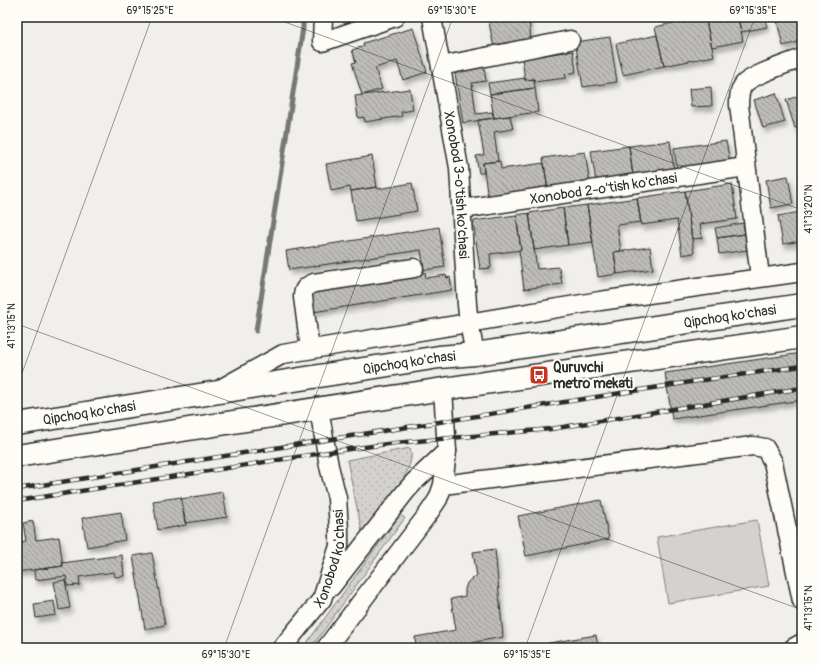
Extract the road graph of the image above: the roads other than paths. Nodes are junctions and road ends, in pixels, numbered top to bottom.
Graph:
1 (323, 17) edge
2 (395, 17) edge
3 (432, 17) edge
4 (570, 40) dead end
5 (802, 58) edge
6 (441, 66) junction
7 (746, 168) junction
8 (462, 209) junction
9 (414, 268) dead end
10 (802, 272) edge
11 (760, 277) junction
12 (802, 305) edge
13 (469, 323) junction
14 (802, 336) edge
15 (310, 349) junction
16 (475, 354) junction
17 (438, 357) junction
18 (314, 377) junction
19 (443, 389) junction
20 (214, 392) junction
21 (319, 409) junction
22 (17, 424) edge
23 (447, 451) junction
24 (17, 456) edge
25 (443, 485) junction
26 (801, 593) edge
27 (322, 599) junction
28 (802, 643) edge
29 (282, 648) edge
30 (326, 648) edge
31 (793, 648) edge

1 - 2 street
3 - 6 street, Xonobod 3-o'tish ko'chasi
4 - 6 street
5 - 7 street
6 - 8 street, Xonobod 3-o'tish ko'chasi
7 - 8 street, Xonobod 2-o'tish ko'chasi
7 - 11 street
8 - 13 street, Xonobod 3-o'tish ko'chasi
9 - 15 street
10 - 11 street
11 - 13 street
12 - 16 main road, Qipchoq ko'chasi
13 - 15 street
13 - 16 street, Xonobod 3-o'tish ko'chasi
14 - 19 main road
15 - 20 street
16 - 17 main road, Qipchoq ko'chasi
17 - 18 main road, Qipchoq ko'chasi
17 - 19 main road
18 - 20 main road, Qipchoq ko'chasi
18 - 21 main road
19 - 21 main road
19 - 23 street
20 - 22 main road, Qipchoq ko'chasi
21 - 24 main road
21 - 27 street, Xonobod ko'chasi
23 - 25 street
23 - 27 street
25 - 26 street
25 - 30 street
27 - 29 street, Xonobod ko'chasi
28 - 31 street

